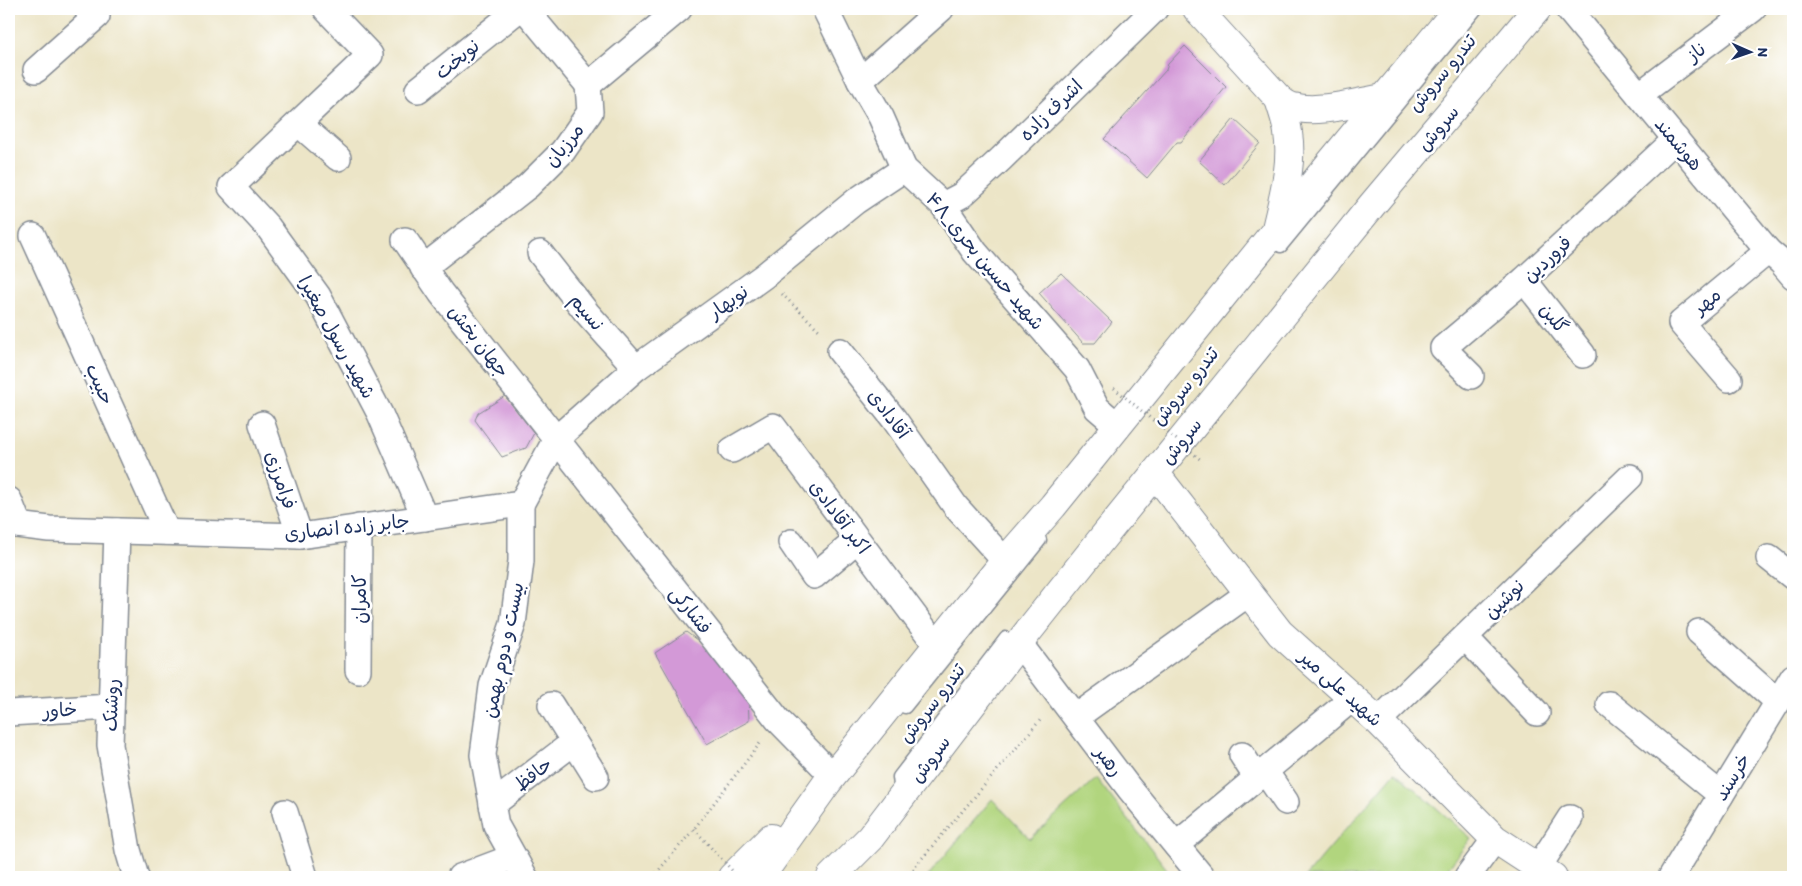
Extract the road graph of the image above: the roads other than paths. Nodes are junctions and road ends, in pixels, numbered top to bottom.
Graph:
1 (87, 9) edge
2 (326, 9) edge
3 (519, 9) edge
4 (525, 9) edge
5 (679, 9) edge
6 (825, 9) edge
7 (941, 9) edge
8 (1155, 9) edge
9 (1197, 9) edge
10 (1458, 9) edge
11 (1476, 9) edge
12 (1537, 9) edge
13 (1568, 9) edge
14 (1753, 9) edge
15 (36, 70) dead end
16 (860, 81) junction
17 (588, 85) junction
18 (418, 90) dead end
19 (1639, 95) junction
20 (1384, 98) junction
21 (1279, 99) junction
22 (299, 124) junction
23 (1413, 137) dead end
24 (1676, 139) junction
25 (338, 158) dead end
26 (904, 169) junction
27 (943, 205) junction
28 (1276, 230) junction
29 (33, 236) dead end
30 (405, 240) dead end
31 (1768, 251) junction
32 (540, 253) dead end
33 (1270, 259) dead end
34 (423, 268) junction
35 (1793, 276) edge
36 (1524, 280) junction
37 (1214, 327) dead end
38 (840, 351) road end
39 (1583, 355) dead end
40 (636, 368) junction
41 (1471, 376) dead end
42 (1215, 379) dead end
43 (1729, 379) dead end
44 (262, 424) dead end
45 (1118, 426) junction
46 (556, 439) junction
47 (732, 450) dead end
48 (1155, 473) junction
49 (1630, 476) dead end
50 (9, 500) edge
51 (521, 504) junction
52 (424, 518) junction
53 (14, 524) edge
54 (359, 527) junction
55 (116, 531) junction
56 (166, 532) junction
57 (300, 536) junction
58 (857, 540) junction
59 (791, 542) dead end
60 (1769, 558) dead end
61 (1005, 561) junction
62 (1793, 577) edge
63 (1249, 593) junction
64 (1699, 632) dead end
65 (1016, 636) junction
66 (1465, 636) junction
67 (937, 646) junction
68 (358, 670) dead end
69 (1793, 677) edge
70 (1353, 698) junction
71 (1778, 702) junction
72 (1609, 704) dead end
73 (550, 705) dead end
74 (111, 707) junction
75 (9, 713) edge
76 (1537, 713) dead end
77 (898, 715) dead end
78 (1076, 717) junction
79 (1378, 721) junction
80 (886, 730) dead end
81 (574, 742) junction
82 (1242, 755) dead end
83 (836, 772) junction
84 (1261, 774) junction
85 (596, 777) dead end
86 (1721, 796) junction
87 (1286, 802) dead end
88 (492, 805) junction
89 (285, 812) dead end
90 (1570, 818) dead end
91 (870, 838) junction
92 (1495, 839) junction
93 (1176, 845) junction
94 (519, 867) edge
95 (1545, 872) edge
96 (136, 877) edge
97 (305, 877) edge
98 (460, 877) edge
99 (732, 877) edge
100 (760, 877) edge
101 (831, 877) edge
102 (838, 877) edge
103 (1202, 877) edge
104 (1467, 877) edge
105 (1671, 877) edge

1 - 15 street
2 - 22 street, شهید رسول صغیرا
3 - 18 street, نوبخت
4 - 17 street
5 - 17 street
6 - 16 street, ۴۸_شهید حسین بحری
7 - 16 street
8 - 27 street, اشرف زاده
9 - 21 main road
10 - 20 main road
11 - 33 lane, تندرو سروش
12 - 48 main road, سروش
13 - 19 street, هوشمند
14 - 19 street, ناز
16 - 26 street, ۴۸_شهید حسین بحری
17 - 34 street, مرزبان
19 - 24 street, هوشمند
20 - 21 main road
20 - 28 main road
21 - 28 main road
22 - 25 street
22 - 52 street, شهید رسول صغیرا
23 - 42 lane, تندرو سروش
24 - 31 street, هوشمند
24 - 36 street, فروردین
26 - 27 street, ۴۸_شهید حسین بحری
26 - 40 street, نوبهار
27 - 45 street, ۴۸_شهید حسین بحری
28 - 45 main road
29 - 56 street, حبیب
30 - 34 street, جهان بخش
31 - 35 street, هوشمند
31 - 43 street, مهر
32 - 40 street, نسیم
34 - 46 street, جهان بخش
36 - 39 street, گلبن
36 - 41 street, فروردین
37 - 77 lane, تندرو سروش
38 - 61 street, آقادادی
40 - 46 street, نوبهار
44 - 57 street, فرامرزی
45 - 61 main road
46 - 51 street
46 - 83 street, فشارکی
47 - 58 street, اکبر آقادادی
48 - 63 main road, شهید علی میر
48 - 65 main road, سروش
49 - 66 street, نوشین
50 - 53 street
51 - 52 street, جابر زاده انصاری
51 - 88 street, بیست و دوم بهمن
52 - 54 street, جابر زاده انصاری
53 - 55 street, جابر زاده انصاری
54 - 57 street, جابر زاده انصاری
54 - 68 street, کامران
55 - 56 street, جابر زاده انصاری
55 - 74 street, روشنک
56 - 57 street, جابر زاده انصاری
58 - 59 street
58 - 67 street, اکبر آقادادی
60 - 62 street
61 - 67 main road
63 - 70 main road, شهید علی میر
63 - 78 street
64 - 71 street
65 - 78 street, رهبر
65 - 91 main road, سروش
66 - 76 street
66 - 79 street, نوشین
67 - 83 main road
69 - 71 street, خرسند
70 - 79 main road, شهید علی میر
70 - 84 street
71 - 86 street, خرسند
72 - 86 street
73 - 81 street
74 - 75 street, خاور
74 - 96 street, روشنک
78 - 93 street, رهبر
79 - 92 main road, شهید علی میر
80 - 83 lane, تندرو سروش
81 - 85 street
81 - 88 street, حافظ
82 - 84 street
83 - 99 main road
83 - 100 main road
84 - 87 street
84 - 93 street
86 - 105 street, خرسند
88 - 94 street, بیست و دوم بهمن
89 - 97 street
90 - 95 street
91 - 101 main road, سروش
91 - 102 main road
92 - 95 main road, شهید علی میر
92 - 104 street
93 - 103 street, رهبر
94 - 98 street

